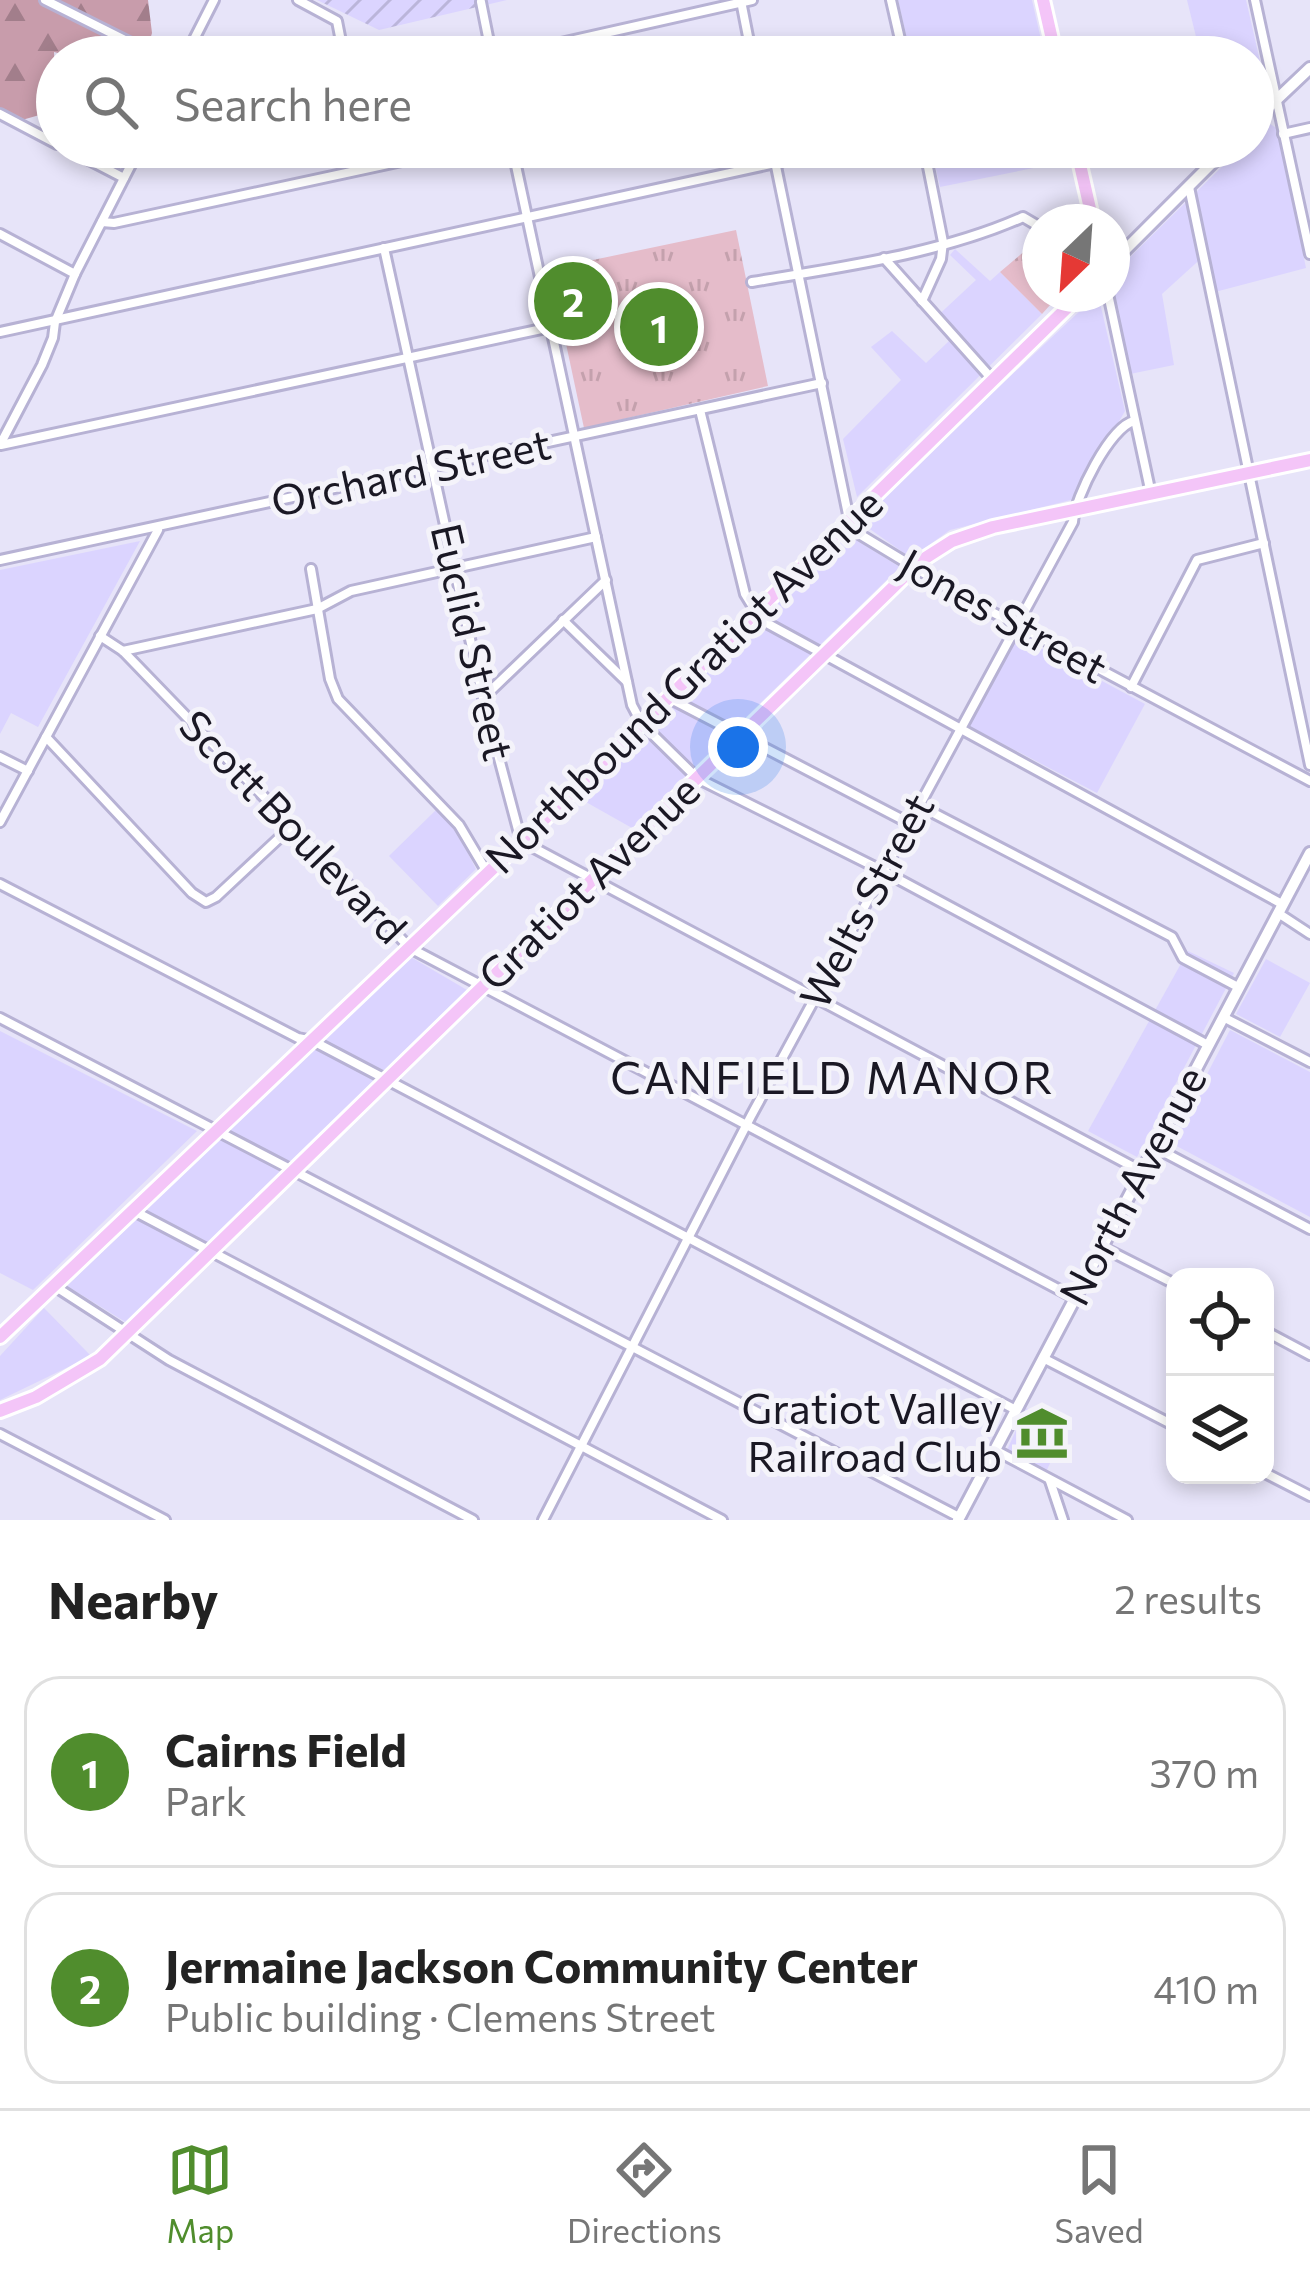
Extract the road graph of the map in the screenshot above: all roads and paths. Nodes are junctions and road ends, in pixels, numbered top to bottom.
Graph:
1 (45, 0) edge
2 (214, 0) edge
3 (298, 0) edge
4 (752, 0) edge
5 (891, 0) edge
6 (1043, 0) edge
7 (1255, 0) edge
8 (741, 1) edge
9 (481, 2) edge
10 (117, 36) edge
11 (196, 36) edge
12 (339, 36) edge
13 (490, 36) edge
14 (588, 36) edge
15 (748, 36) edge
16 (899, 36) edge
17 (1051, 36) edge
18 (1263, 36) edge
19 (1310, 68) edge
20 (1274, 89) edge
21 (1276, 98) junction
22 (0, 114) edge
23 (1310, 128) edge
24 (36, 133) edge
25 (1283, 134) junction
26 (105, 168) edge
27 (129, 168) edge
28 (369, 168) edge
29 (516, 168) edge
30 (753, 168) edge
31 (777, 168) edge
32 (928, 168) edge
33 (1081, 168) edge
34 (1208, 168) edge
35 (124, 178) junction
36 (1189, 187) junction
37 (1089, 204) edge
38 (1022, 217) edge
39 (527, 218) junction
40 (101, 222) junction
41 (1307, 228) edge
42 (0, 234) edge
43 (944, 242) junction
44 (1130, 244) edge
45 (384, 248) junction
46 (1310, 254) edge
47 (884, 258) junction
48 (75, 274) junction
49 (799, 274) junction
50 (752, 282) dead end
51 (922, 301) junction
52 (1063, 312) edge
53 (1112, 312) edge
54 (55, 322) junction
55 (551, 327) junction
56 (0, 332) edge
57 (409, 358) junction
58 (992, 379) junction
59 (822, 383) junction
60 (700, 410) junction
61 (1134, 421) junction
62 (575, 437) junction
63 (0, 445) edge
64 (1310, 460) edge
65 (432, 469) junction
66 (1249, 472) junction
67 (1151, 494) junction
68 (1074, 510) junction
69 (849, 520) junction
70 (158, 529) junction
71 (596, 537) junction
72 (1264, 543) junction
73 (0, 560) edge
74 (914, 566) junction
75 (455, 568) junction
76 (311, 569) dead end
77 (606, 580) junction
78 (317, 609) junction
79 (755, 614) junction
80 (563, 620) junction
81 (1015, 625) junction
82 (100, 637) junction
83 (123, 651) junction
84 (824, 655) junction
85 (628, 683) junction
86 (1131, 687) junction
87 (483, 698) junction
88 (669, 698) junction
89 (642, 724) junction
90 (959, 729) junction
91 (742, 735) junction
92 (46, 737) junction
93 (0, 757) edge
94 (1310, 765) edge
95 (28, 771) junction
96 (697, 778) junction
97 (1310, 782) edge
98 (918, 805) junction
99 (0, 822) edge
100 (909, 823) junction
101 (292, 826) junction
102 (521, 842) junction
103 (1310, 853) edge
104 (883, 871) junction
105 (487, 872) junction
106 (593, 881) junction
107 (0, 884) edge
108 (1280, 908) junction
109 (1310, 934) edge
110 (410, 948) junction
111 (482, 986) junction
112 (1238, 987) junction
113 (816, 998) junction
114 (1223, 1017) junction
115 (0, 1018) edge
116 (313, 1042) junction
117 (1208, 1045) junction
118 (1310, 1062) edge
119 (387, 1079) junction
120 (747, 1124) junction
121 (219, 1130) junction
122 (1154, 1147) junction
123 (296, 1169) junction
124 (1141, 1171) junction
125 (134, 1211) junction
126 (1310, 1229) edge
127 (689, 1238) junction
128 (1102, 1247) junction
129 (211, 1252) junction
130 (1166, 1279) edge
131 (56, 1287) junction
132 (1075, 1298) junction
133 (127, 1333) junction
134 (1274, 1336) edge
135 (0, 1337) edge
136 (633, 1347) junction
137 (1310, 1355) edge
138 (1043, 1358) junction
139 (1016, 1410) junction
140 (0, 1411) edge
141 (1166, 1421) edge
142 (0, 1434) edge
143 (581, 1446) junction
144 (995, 1450) junction
145 (1274, 1478) edge
146 (1050, 1480) junction
147 (1310, 1496) edge
148 (959, 1519) edge
149 (165, 1520) edge
150 (473, 1520) edge
151 (543, 1520) edge
152 (722, 1520) edge
153 (1064, 1520) edge
154 (1127, 1520) edge

1 - 10 street
2 - 11 street
3 - 12 street
4 - 8 street
5 - 16 street
6 - 17 main road
7 - 18 street
8 - 14 street
8 - 15 street
9 - 13 street
19 - 21 main road
20 - 21 street
21 - 25 street
22 - 24 street
23 - 25 street
25 - 41 street
26 - 35 street
27 - 35 street
28 - 40 street
29 - 39 street
30 - 39 street
31 - 49 street
32 - 43 street
33 - 37 main road
34 - 36 main road
35 - 40 street
36 - 44 main road
36 - 66 street
38 - 43 street
39 - 45 street
39 - 55 street
40 - 48 street
41 - 46 street
42 - 48 street
43 - 47 street
43 - 51 street
45 - 54 street
45 - 57 street, Euclid Street
47 - 49 street
47 - 51 street
48 - 54 street
49 - 50 street
49 - 59 street
51 - 58 street
52 - 58 main road, Northbound Gratiot Avenue
53 - 61 street
54 - 56 street
54 - 63 street
55 - 57 street
55 - 62 street
57 - 63 street
57 - 65 street, Euclid Street
58 - 69 main road, Northbound Gratiot Avenue
59 - 60 street, Orchard Street
59 - 69 street
60 - 62 street, Orchard Street
60 - 79 street
61 - 67 street
61 - 68 street, Welts Street
62 - 65 street, Orchard Street
62 - 71 street
64 - 66 main road, Gratiot Avenue
65 - 70 street, Orchard Street
65 - 75 street, Euclid Street
66 - 67 main road, Gratiot Avenue
66 - 72 street
67 - 68 main road, Gratiot Avenue
68 - 74 main road, Gratiot Avenue
68 - 81 street, Welts Street
69 - 74 street, Jones Street
69 - 79 main road, Northbound Gratiot Avenue
70 - 73 street, Orchard Street
70 - 82 street
71 - 75 street
71 - 77 street
72 - 86 street
72 - 94 street
74 - 81 street, Jones Street
74 - 84 main road, Gratiot Avenue
75 - 78 street
75 - 87 street, Euclid Street
76 - 78 street
77 - 80 street
77 - 85 street
78 - 83 street
78 - 105 street
79 - 84 street
79 - 88 main road, Northbound Gratiot Avenue
80 - 85 street
80 - 87 street
81 - 86 street, Jones Street
81 - 90 street, Welts Street
82 - 83 street, Scott Boulevard
82 - 92 street
83 - 101 street, Scott Boulevard
84 - 90 street
84 - 91 main road, Gratiot Avenue
85 - 89 street
86 - 97 street, Jones Street
87 - 102 street, Euclid Street
88 - 89 main road, Northbound Gratiot Avenue
88 - 91 street
89 - 96 street
89 - 102 main road, Northbound Gratiot Avenue
90 - 98 street, Welts Street
90 - 108 street
91 - 96 main road, Gratiot Avenue
91 - 100 street
92 - 95 street
92 - 101 street
93 - 95 street
95 - 99 street
96 - 104 street
96 - 106 main road, Gratiot Avenue
98 - 100 street, Welts Street
98 - 112 street
100 - 104 street, Welts Street
101 - 110 street, Scott Boulevard
102 - 105 main road, Northbound Gratiot Avenue
102 - 106 street
103 - 108 main road, North Avenue
104 - 113 street, Welts Street
104 - 117 street
105 - 110 main road, Northbound Gratiot Avenue
106 - 111 main road, Gratiot Avenue
106 - 113 street
107 - 116 street
108 - 109 street
108 - 112 main road, North Avenue
110 - 111 street, Scott Boulevard
110 - 116 main road, Northbound Gratiot Avenue
111 - 119 main road, Gratiot Avenue
111 - 120 street, Scott Boulevard
112 - 114 main road, North Avenue
113 - 120 street, Welts Street
113 - 124 street
114 - 117 main road, North Avenue
114 - 118 street
115 - 121 street
116 - 119 street
116 - 121 main road, Northbound Gratiot Avenue
117 - 122 main road, North Avenue
119 - 123 main road, Gratiot Avenue
119 - 127 street
120 - 127 street, Welts Street
120 - 132 street, Scott Boulevard
121 - 123 street
121 - 125 main road, Northbound Gratiot Avenue
122 - 124 main road, North Avenue
122 - 126 street
123 - 129 main road, Gratiot Avenue
123 - 136 street
124 - 128 main road, North Avenue
125 - 129 street
125 - 131 main road, Northbound Gratiot Avenue
127 - 136 street, Welts Street
127 - 139 street
128 - 130 street
128 - 132 main road, North Avenue
129 - 133 main road, Gratiot Avenue
129 - 143 street
131 - 133 street
131 - 135 main road, Northbound Gratiot Avenue
132 - 138 main road, North Avenue
133 - 140 main road, Gratiot Avenue
133 - 150 street
134 - 137 street
136 - 143 street, Welts Street
136 - 148 street
138 - 139 main road, North Avenue
138 - 141 street
139 - 144 main road, North Avenue
142 - 149 street
143 - 151 street, Welts Street
143 - 152 street
144 - 146 street
144 - 148 main road, North Avenue
145 - 147 street
146 - 153 street
146 - 154 street

